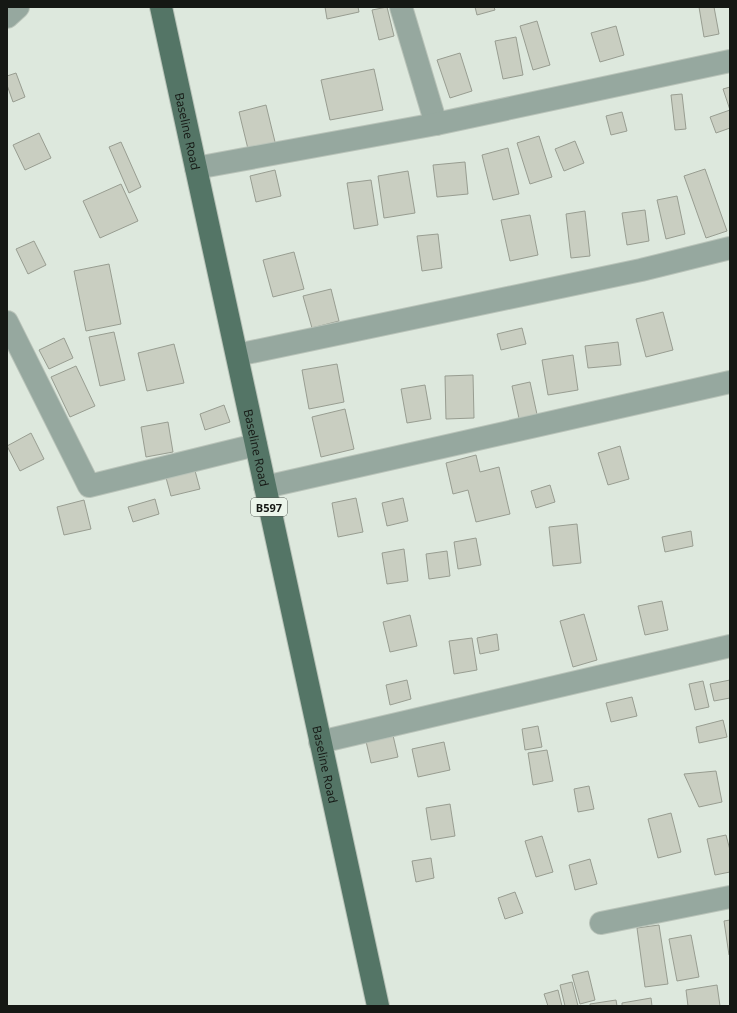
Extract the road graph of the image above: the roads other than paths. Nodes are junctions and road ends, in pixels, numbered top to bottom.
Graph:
1 (18, 7) edge
2 (161, 7) edge
3 (401, 7) edge
4 (7, 17) edge
5 (730, 62) edge
6 (436, 124) junction
7 (196, 168) junction
8 (730, 248) edge
9 (7, 322) edge
10 (237, 356) junction
11 (730, 382) edge
12 (256, 445) junction
13 (265, 487) junction
14 (730, 646) edge
15 (320, 742) junction
16 (730, 897) edge
17 (601, 923) dead end
18 (378, 1006) edge

1 - 4 street
2 - 7 main road, Baseline Road / B597
3 - 6 street
5 - 6 street
6 - 7 street
7 - 10 main road, Baseline Road / B597
8 - 10 street
9 - 12 street
10 - 12 main road, Baseline Road / B597
11 - 13 street
12 - 13 main road, Baseline Road / B597
13 - 15 main road, Baseline Road / B597
14 - 15 street
15 - 18 main road, Baseline Road / B597
16 - 17 street

